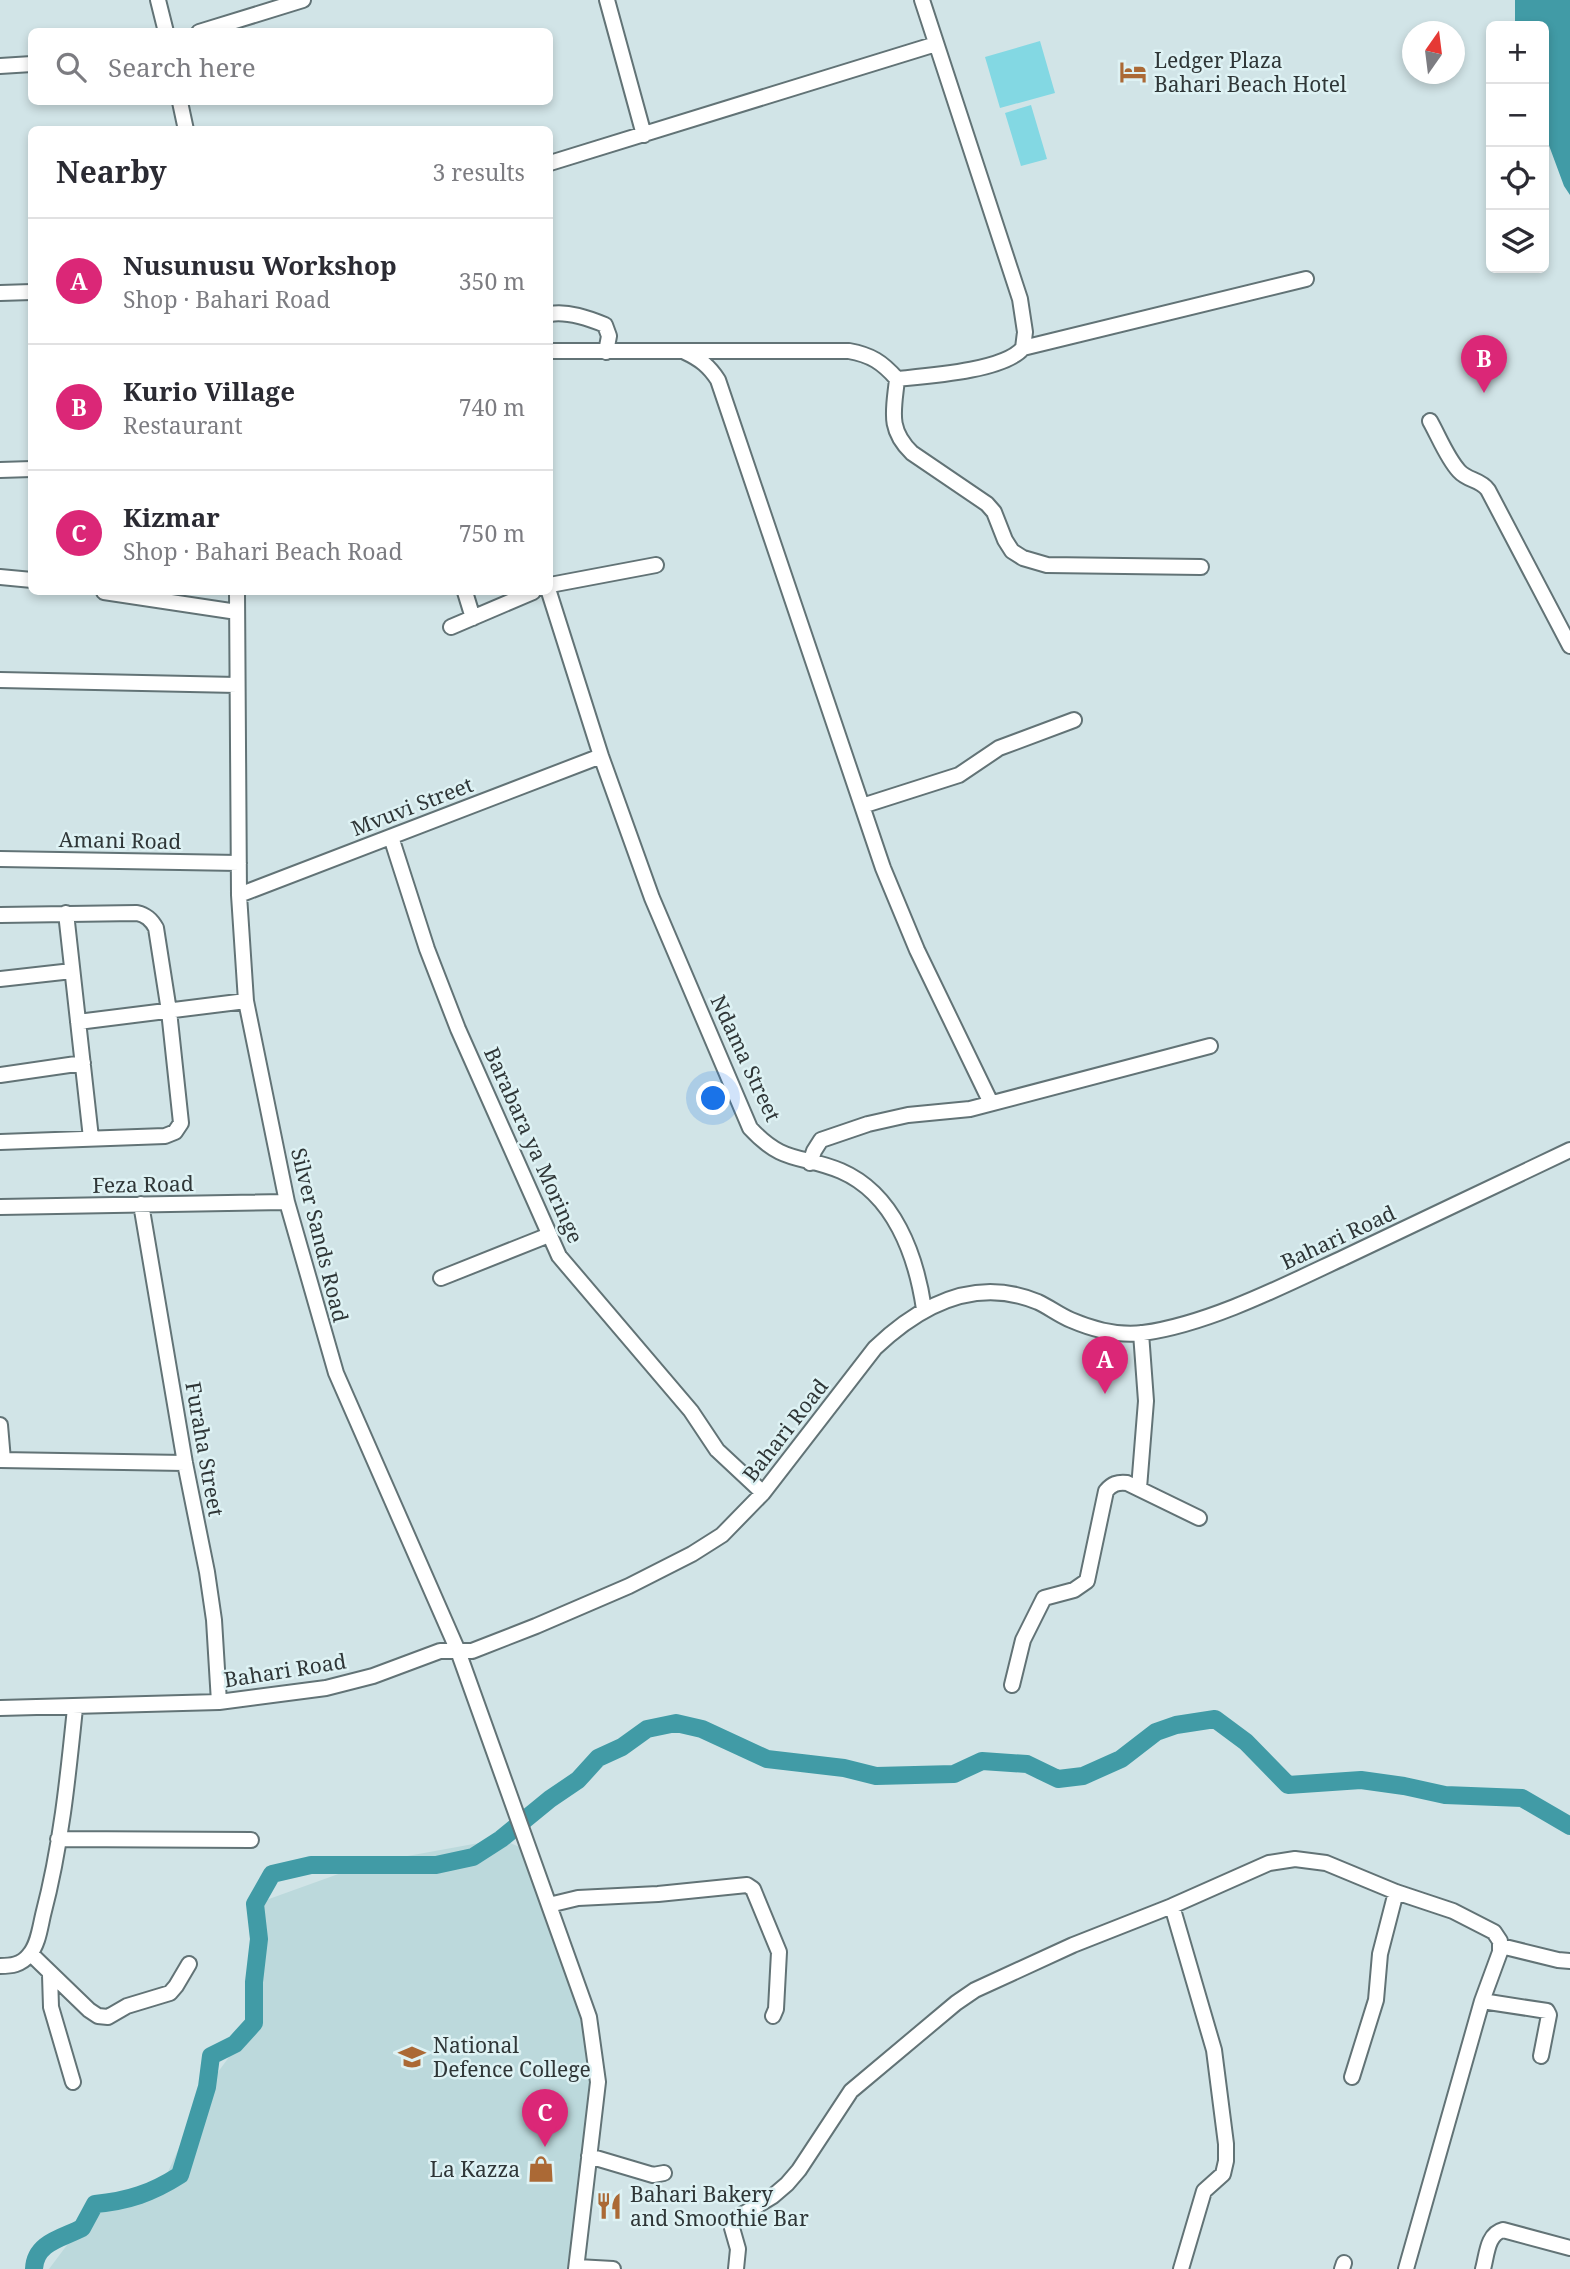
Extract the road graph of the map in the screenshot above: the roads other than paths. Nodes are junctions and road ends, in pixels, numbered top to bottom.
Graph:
1 (158, 0) edge
2 (303, 0) edge
3 (607, 0) edge
4 (922, 0) edge
5 (165, 28) edge
6 (212, 28) edge
7 (936, 44) junction
8 (28, 64) edge
9 (0, 66) edge
10 (181, 105) edge
11 (185, 126) edge
12 (644, 135) junction
13 (553, 162) edge
14 (1306, 279) dead end
15 (28, 292) edge
16 (0, 293) edge
17 (553, 314) edge
18 (1023, 348) junction
19 (553, 351) edge
20 (606, 352) junction
21 (685, 352) junction
22 (897, 379) junction
23 (1430, 421) dead end
24 (28, 468) edge
25 (0, 470) edge
26 (656, 565) dead end
27 (1202, 567) dead end
28 (0, 577) edge
29 (28, 580) edge
30 (553, 584) edge
31 (124, 595) edge
32 (237, 595) edge
33 (467, 595) edge
34 (526, 595) edge
35 (550, 595) edge
36 (237, 612) junction
37 (473, 618) junction
38 (451, 627) dead end
39 (1570, 646) edge
40 (0, 680) edge
41 (237, 685) junction
42 (1074, 720) dead end
43 (601, 756) junction
44 (862, 806) junction
45 (391, 837) junction
46 (0, 859) edge
47 (239, 863) junction
48 (239, 895) junction
49 (66, 913) junction
50 (0, 915) edge
51 (72, 971) junction
52 (0, 979) edge
53 (246, 1001) junction
54 (169, 1011) junction
55 (78, 1022) junction
56 (1210, 1046) dead end
57 (83, 1063) junction
58 (0, 1075) edge
59 (991, 1103) junction
60 (91, 1138) junction
61 (0, 1142) edge
62 (1570, 1150) edge
63 (810, 1163) junction
64 (287, 1202) junction
65 (141, 1204) junction
66 (0, 1207) edge
67 (549, 1235) junction
68 (440, 1278) dead end
69 (924, 1309) junction
70 (1141, 1333) junction
71 (0, 1425) edge
72 (1, 1460) edge
73 (185, 1463) junction
74 (1139, 1488) junction
75 (763, 1493) junction
76 (1199, 1518) dead end
77 (458, 1651) junction
78 (1012, 1685) dead end
79 (219, 1702) junction
80 (75, 1707) junction
81 (0, 1708) edge
82 (58, 1839) junction
83 (251, 1840) dead end
84 (1396, 1892) junction
85 (549, 1905) junction
86 (1172, 1906) junction
87 (1501, 1946) junction
88 (31, 1954) junction
89 (1570, 1961) edge
90 (189, 1964) dead end
91 (0, 1966) edge
92 (50, 1975) junction
93 (1482, 2001) junction
94 (772, 2016) dead end
95 (1541, 2056) dead end
96 (1352, 2077) dead end
97 (73, 2082) dead end
98 (589, 2156) junction
99 (664, 2173) dead end
100 (1570, 2248) edge
101 (576, 2268) edge
102 (613, 2269) edge
103 (736, 2269) edge
104 (1181, 2269) edge
105 (1405, 2269) edge
106 (1483, 2269) edge

1 - 5 street
2 - 6 street
3 - 12 street
4 - 7 street
7 - 12 street
7 - 18 street
8 - 9 street
10 - 11 street
12 - 13 street
14 - 18 street
15 - 16 street
17 - 20 street
18 - 22 street
19 - 20 street
20 - 21 street
21 - 22 street
21 - 44 street
22 - 27 street
23 - 39 street
24 - 25 street
26 - 30 street
28 - 29 street
31 - 36 street
32 - 36 street, Silver Sands Road
33 - 37 street
34 - 37 street
35 - 43 street, Ndama Street
36 - 41 street, Silver Sands Road
37 - 38 street
40 - 41 street
41 - 47 street, Silver Sands Road
42 - 44 street
43 - 45 street, Mvuvi Street
43 - 63 street, Ndama Street
44 - 59 street
45 - 48 street, Mvuvi Street
45 - 67 street, Barabara ya Moringe
46 - 47 street, Amani Road
47 - 48 street, Silver Sands Road
48 - 53 street, Silver Sands Road
49 - 50 street
49 - 51 street
49 - 54 street
51 - 52 street
51 - 55 street
53 - 54 street
53 - 64 street, Silver Sands Road
54 - 55 street
54 - 60 street
55 - 57 street
56 - 59 street
57 - 58 street
57 - 60 street
59 - 63 street
60 - 61 street
62 - 70 street, Bahari Road
63 - 69 street, Ndama Street
64 - 65 street, Feza Road
64 - 77 street, Silver Sands Road
65 - 66 street, Feza Road
65 - 73 street, Furaha Street
67 - 68 street
67 - 75 street, Barabara ya Moringe
69 - 70 street, Bahari Road
69 - 75 street, Bahari Road
70 - 74 street
71 - 72 street
72 - 73 street
73 - 79 street, Furaha Street
74 - 76 street
74 - 78 street
75 - 77 street, Bahari Road
77 - 79 street, Bahari Road
77 - 85 street, Silver Sands Road
79 - 80 street, Bahari Road
80 - 81 street, Bahari Road
80 - 82 street
82 - 83 street
82 - 88 street
84 - 86 street
84 - 87 street
84 - 96 street
85 - 94 street
85 - 98 street, Silver Sands Road
86 - 103 street
86 - 104 street
87 - 89 street
87 - 93 street
88 - 91 street
88 - 92 street
90 - 92 street
92 - 97 street
93 - 95 street
93 - 105 street
98 - 99 street
98 - 101 street, Silver Sands Road
100 - 106 street
101 - 102 street

